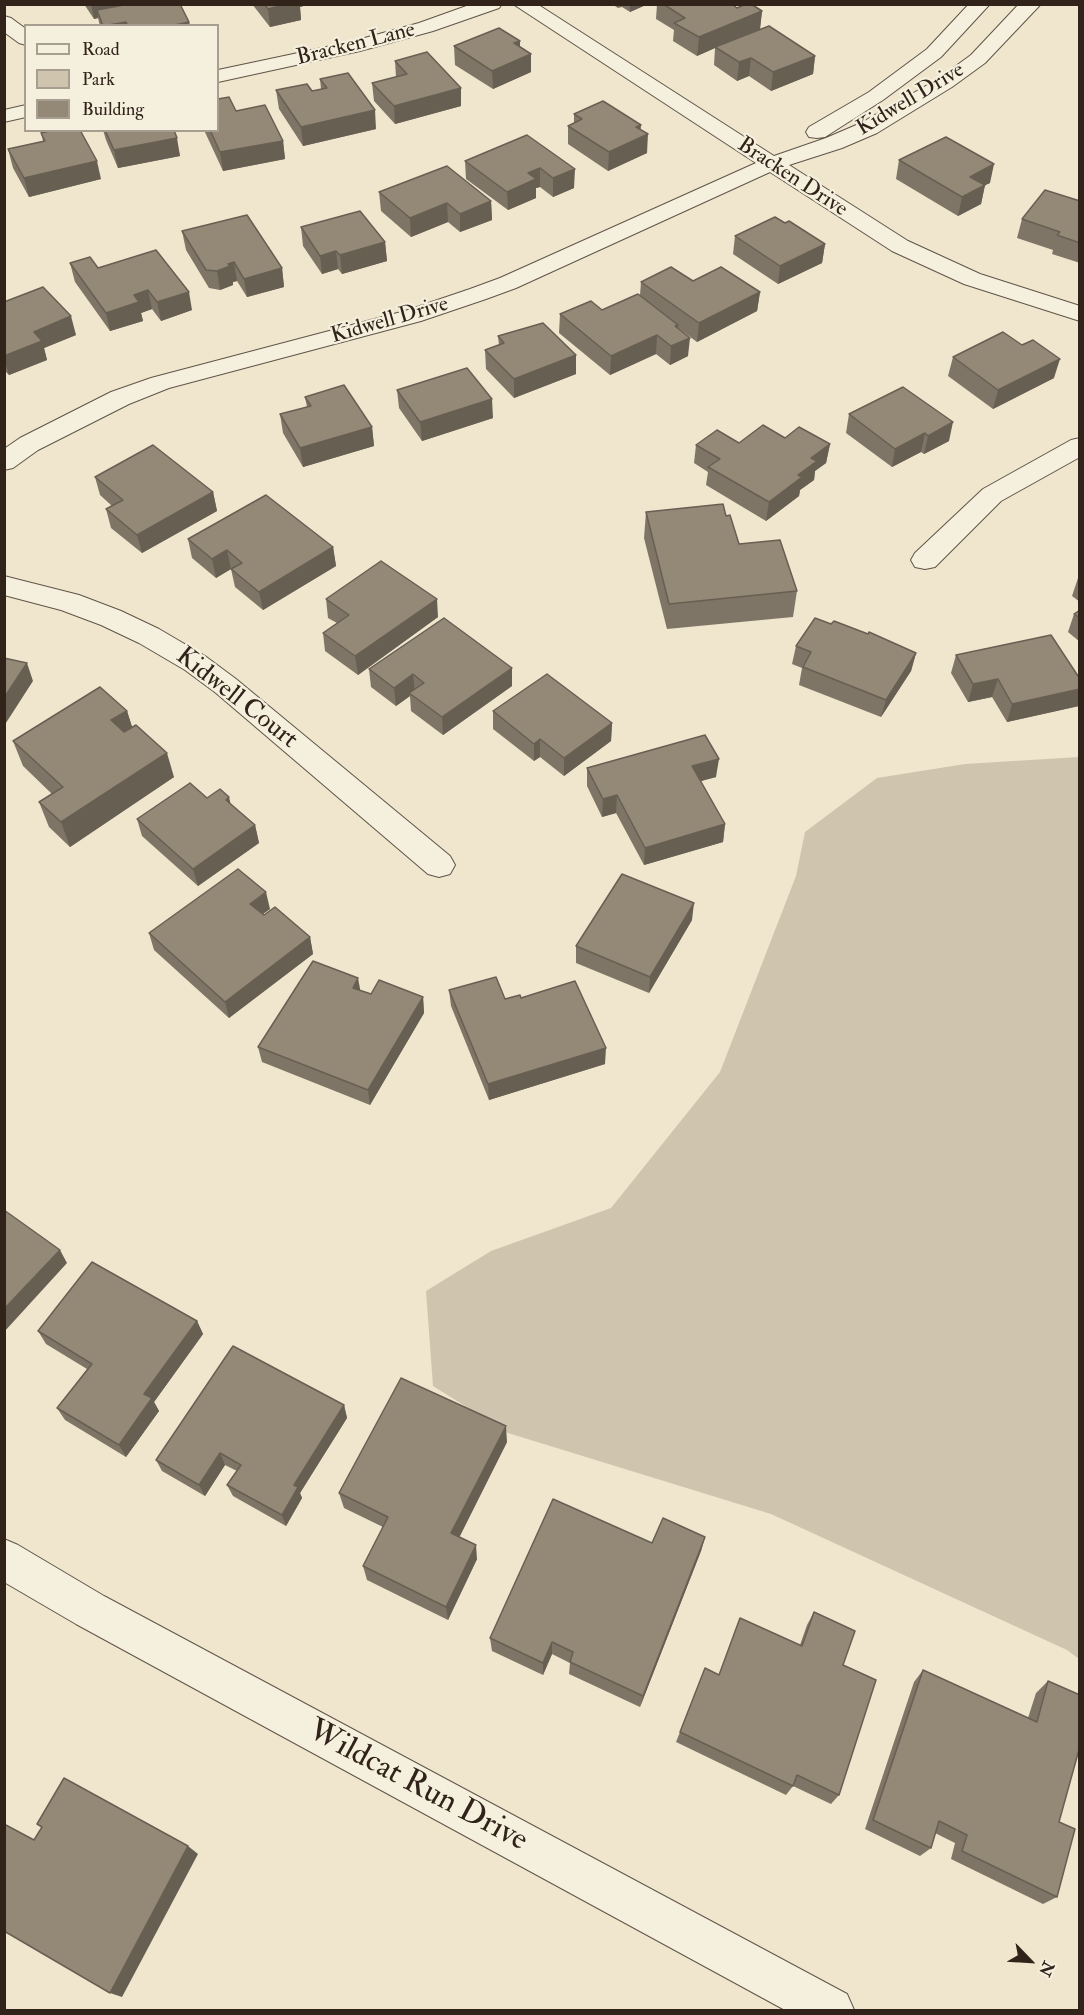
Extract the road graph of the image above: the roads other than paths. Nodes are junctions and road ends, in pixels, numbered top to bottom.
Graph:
1 (492, 4) edge
2 (523, 4) edge
3 (980, 4) edge
4 (1031, 4) edge
5 (4, 22) edge
6 (24, 37) edge
7 (219, 76) edge
8 (24, 111) edge
9 (4, 116) edge
10 (771, 164) junction
11 (1080, 314) edge
12 (1080, 446) edge
13 (4, 462) edge
14 (925, 560) dead end
15 (4, 585) edge
16 (439, 865) dead end
17 (4, 1560) edge
18 (831, 2010) edge

1 - 7 street, Bracken Lane
2 - 10 street, Bracken Drive
3 - 10 street, Kidwell Drive
4 - 10 street, Kidwell Drive
5 - 6 street
8 - 9 street
10 - 11 street, Bracken Drive
10 - 13 street, Kidwell Drive
12 - 14 street
15 - 16 street, Kidwell Court
17 - 18 street, Wildcat Run Drive

